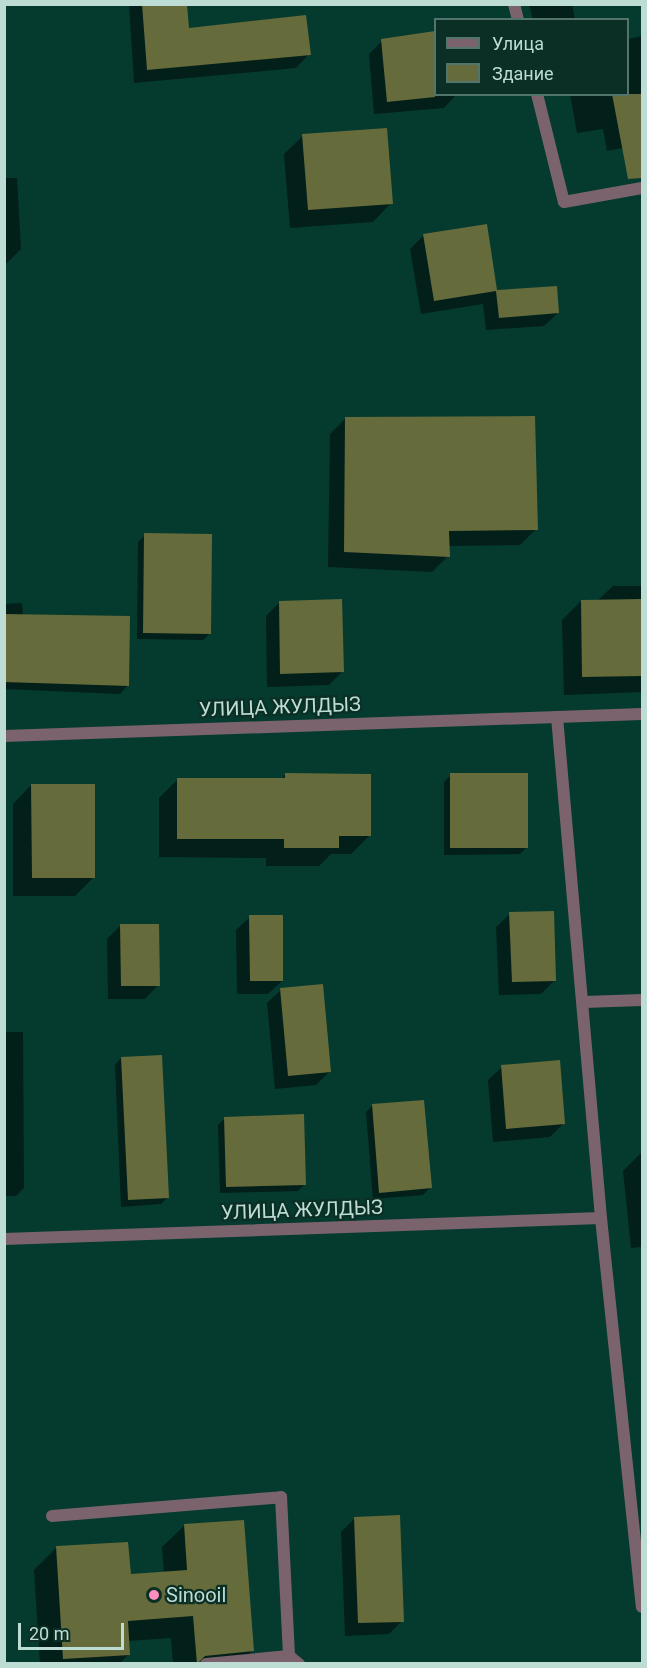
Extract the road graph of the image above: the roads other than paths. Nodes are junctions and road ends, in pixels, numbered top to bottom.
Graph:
1 (538, 96) edge
2 (642, 188) edge
3 (642, 714) edge
4 (557, 717) junction
5 (4, 736) edge
6 (642, 1000) edge
7 (584, 1002) junction
8 (601, 1218) junction
9 (4, 1239) edge
10 (52, 1516) dead end
11 (642, 1607) edge
12 (294, 1660) edge
13 (206, 1664) edge

1 - 2 street
3 - 4 street, УЛИЦА ЖУЛДЫЗ
4 - 5 street, УЛИЦА ЖУЛДЫЗ
4 - 7 street
6 - 7 street
7 - 8 street
8 - 9 street, УЛИЦА ЖУЛДЫЗ
8 - 11 street
10 - 12 street
12 - 13 street

